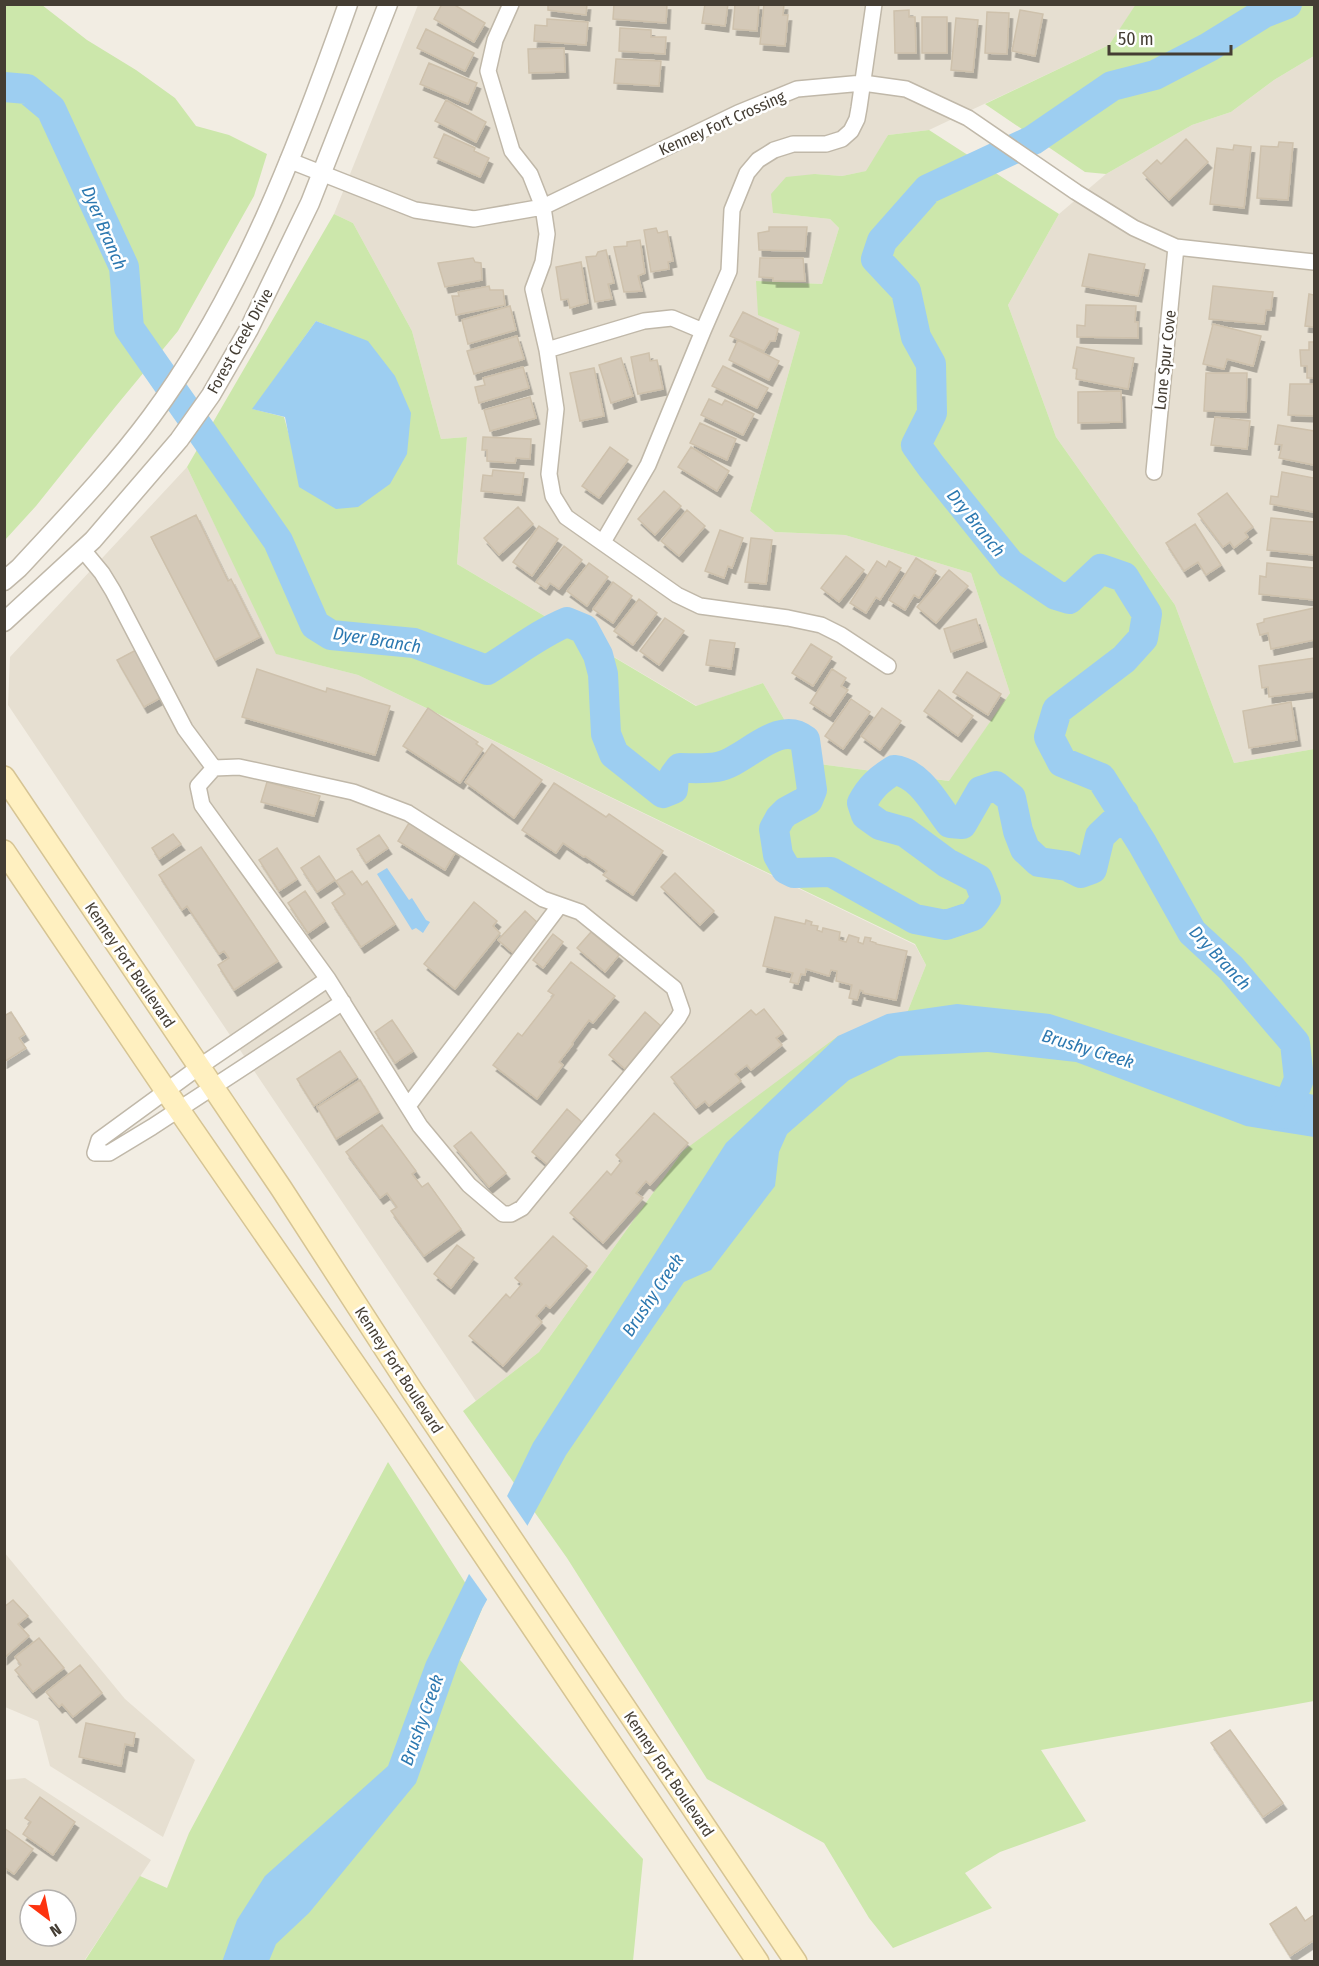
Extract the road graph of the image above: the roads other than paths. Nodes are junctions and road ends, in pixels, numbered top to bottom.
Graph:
1 (348, 4) edge
2 (388, 4) edge
3 (511, 4) edge
4 (874, 4) edge
5 (863, 83) junction
6 (288, 160) junction
7 (323, 174) junction
8 (543, 207) junction
9 (1176, 247) junction
10 (1314, 262) edge
11 (703, 331) junction
12 (547, 350) junction
13 (1154, 472) dead end
14 (603, 542) junction
15 (83, 550) junction
16 (4, 581) edge
17 (4, 622) edge
18 (888, 666) dead end
19 (214, 768) junction
20 (4, 777) edge
21 (4, 851) edge
22 (560, 905) junction
23 (328, 979) junction
24 (343, 1002) junction
25 (199, 1067) junction
26 (213, 1089) junction
27 (166, 1091) junction
28 (408, 1106) junction
29 (179, 1110) junction
30 (792, 1957) edge
31 (758, 1962) edge

1 - 6 street, Forest Creek Drive
2 - 7 street, Forest Creek Drive
3 - 8 street
4 - 5 street
5 - 8 street, Kenney Fort Crossing
5 - 9 street, Kenney Fort Crossing
5 - 11 street
6 - 7 street, Kenney Fort Crossing
6 - 16 street, Forest Creek Drive
7 - 8 street, Kenney Fort Crossing
7 - 15 street, Forest Creek Drive
8 - 12 street
9 - 10 street, Kenney Fort Crossing
9 - 13 street, Lone Spur Cove
11 - 12 street
11 - 14 street
12 - 14 street
14 - 18 street
15 - 17 street, Forest Creek Drive
15 - 19 street
19 - 22 street
19 - 23 street
20 - 25 main road, Kenney Fort Boulevard
21 - 27 main road, Kenney Fort Boulevard
22 - 28 street
22 - 28 street
23 - 24 street
23 - 25 street
24 - 26 street
24 - 28 street
25 - 26 main road, Kenney Fort Boulevard
25 - 27 street
26 - 29 street
26 - 30 main road, Kenney Fort Boulevard
27 - 29 main road, Kenney Fort Boulevard
27 - 29 street
29 - 31 main road, Kenney Fort Boulevard

